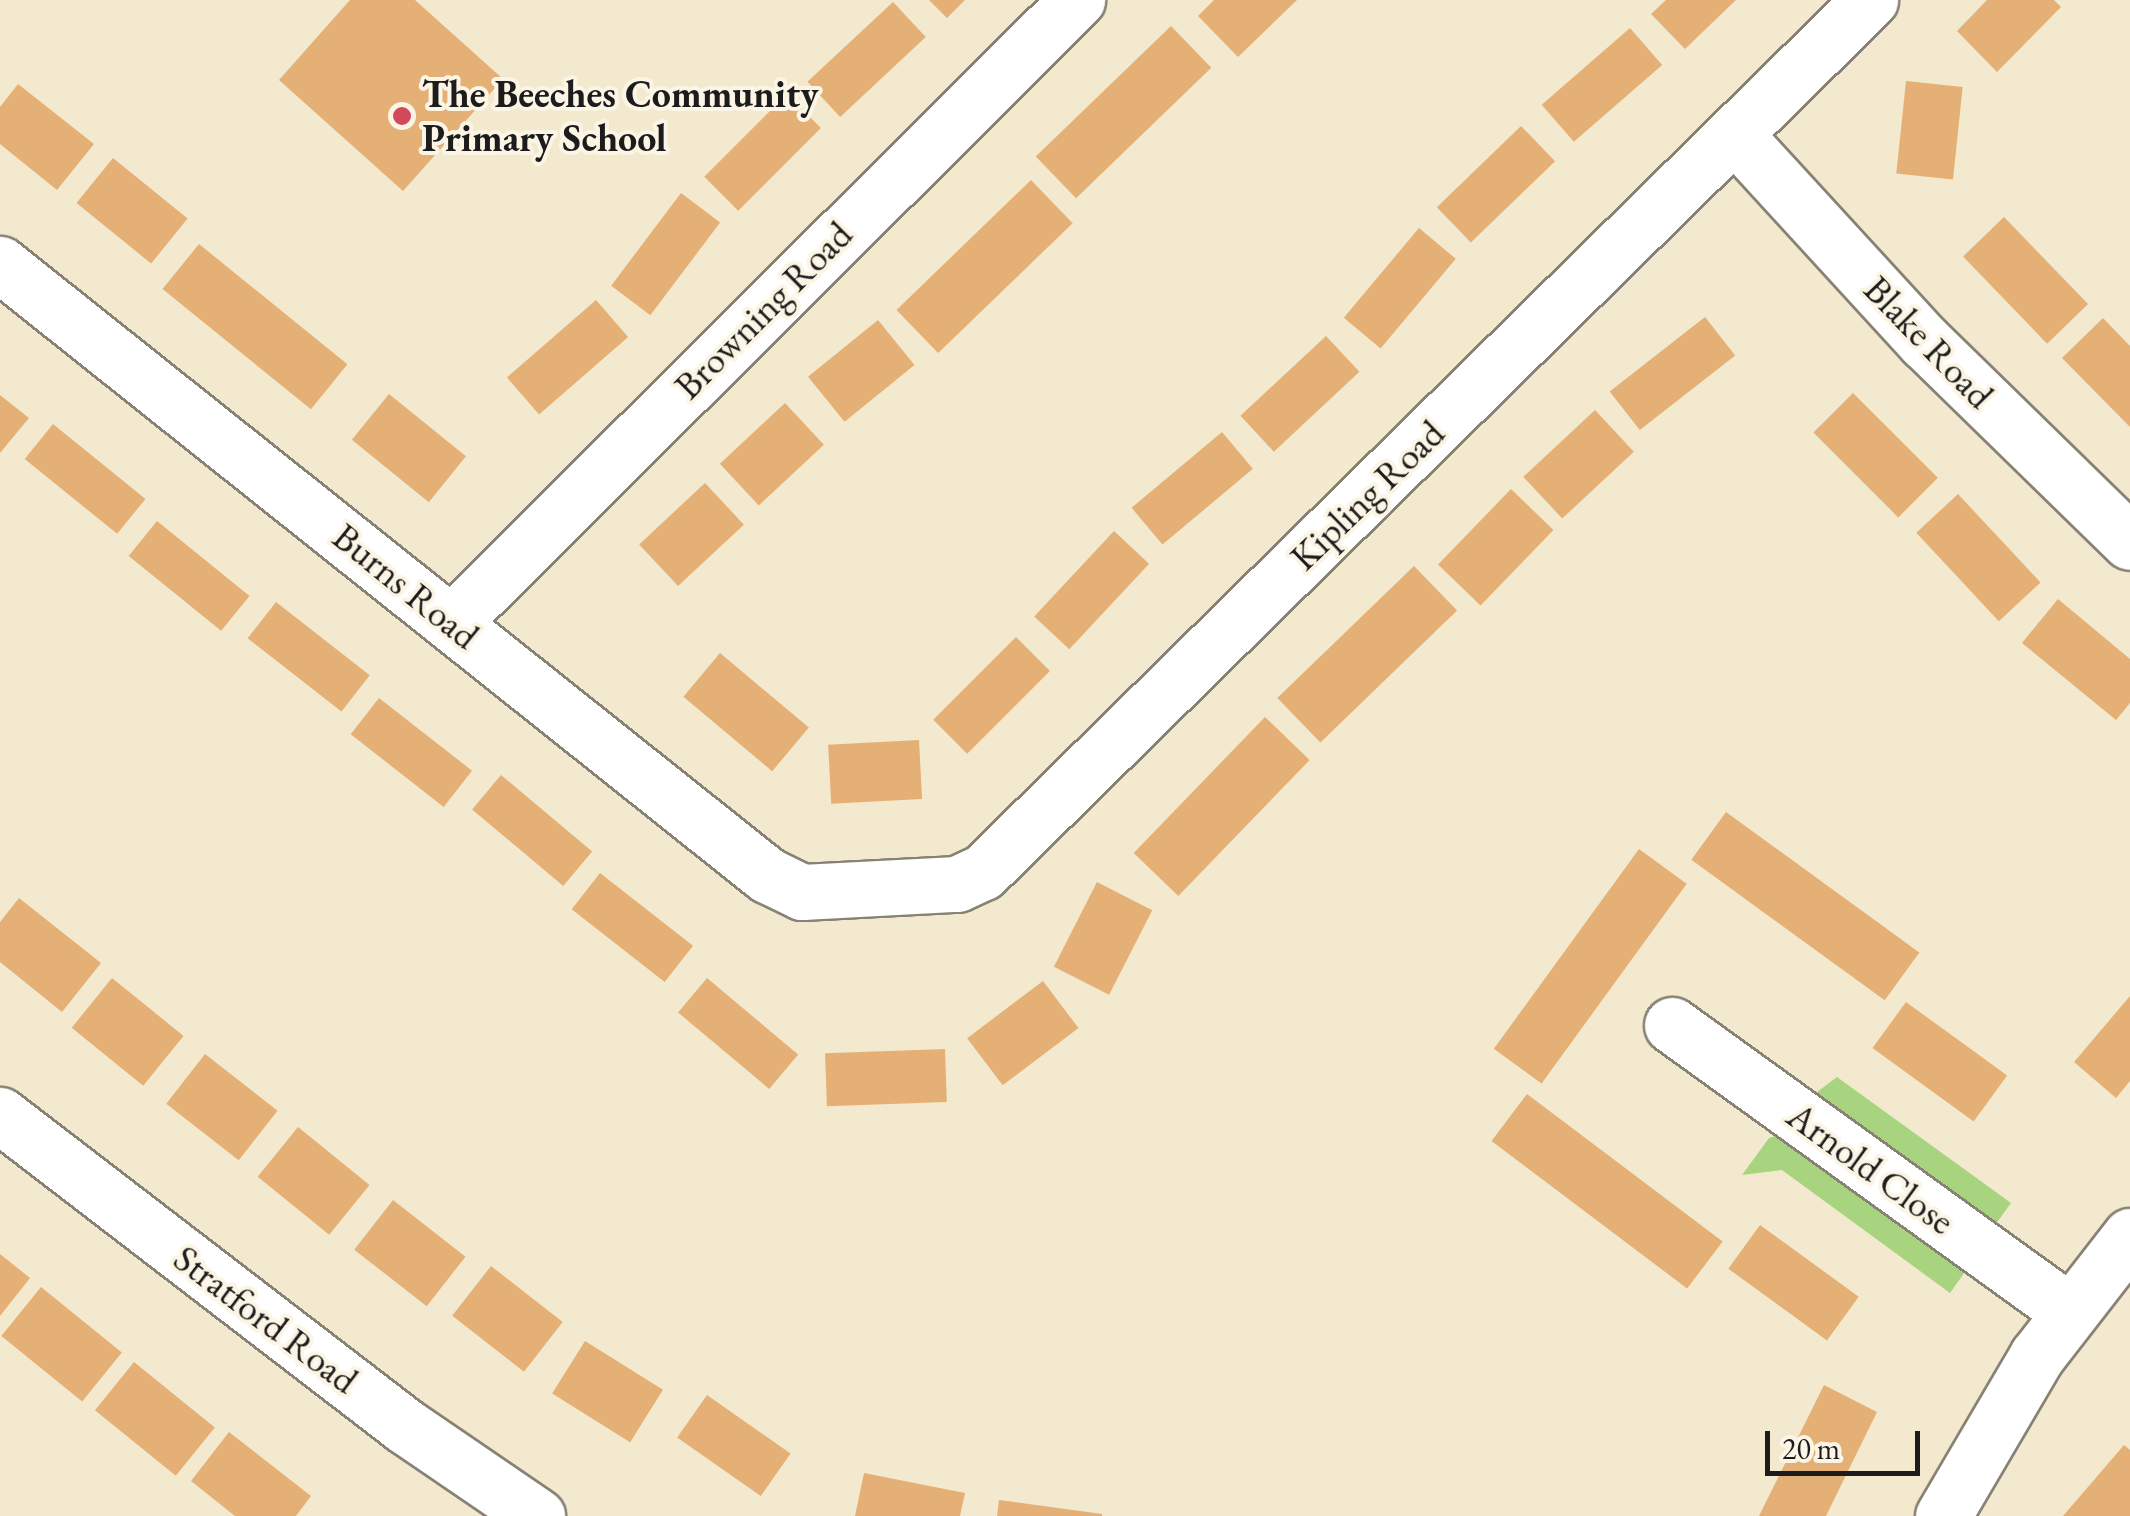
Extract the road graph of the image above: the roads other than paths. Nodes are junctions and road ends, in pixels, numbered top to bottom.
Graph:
1 (1077, 0) edge
2 (1870, 0) edge
3 (1735, 135) junction
4 (0, 264) edge
5 (2130, 542) edge
6 (452, 622) junction
7 (820, 892) joint
8 (1672, 1025) dead end
9 (0, 1114) edge
10 (2130, 1236) edge
11 (2069, 1311) junction
12 (537, 1516) edge
13 (1943, 1516) edge

1 - 6 street, Browning Road
2 - 3 street, Kipling Road
3 - 5 street, Blake Road
3 - 7 street, Kipling Road
4 - 6 street, Burns Road
6 - 7 street, Burns Road
8 - 11 street, Arnold Close
9 - 12 street, Stratford Road
10 - 11 street
11 - 13 street

